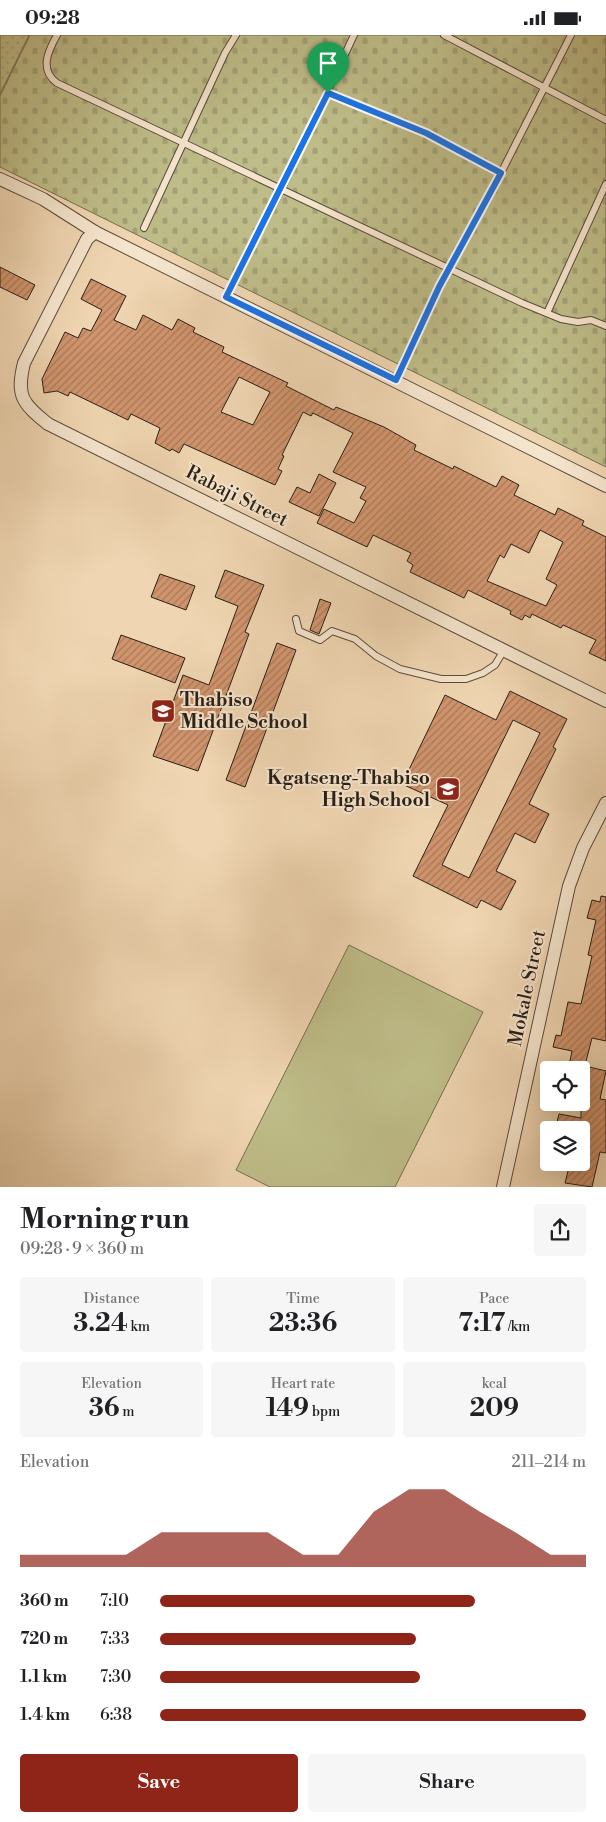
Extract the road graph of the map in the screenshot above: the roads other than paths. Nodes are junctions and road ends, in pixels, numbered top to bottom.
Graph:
1 (57, 35) edge
2 (236, 35) edge
3 (354, 35) edge
4 (444, 35) edge
5 (571, 35) edge
6 (545, 87) junction
7 (328, 93) junction
8 (606, 121) edge
9 (184, 142) junction
10 (501, 173) junction
11 (0, 179) edge
12 (606, 184) edge
13 (282, 188) junction
14 (144, 228) dead end
15 (95, 232) junction
16 (449, 268) junction
17 (226, 297) junction
18 (547, 313) junction
19 (606, 326) edge
20 (396, 380) junction
21 (606, 486) edge
22 (296, 619) dead end
23 (504, 650) junction
24 (606, 701) edge
25 (606, 803) edge
26 (503, 1187) edge

1 - 9 lane
2 - 9 lane
3 - 7 lane
4 - 6 lane
5 - 6 lane
6 - 8 lane
6 - 10 lane
7 - 10 lane
7 - 13 lane
9 - 13 lane
9 - 14 lane
10 - 16 lane
11 - 15 street
12 - 18 lane
13 - 16 lane
13 - 17 lane
15 - 17 street
15 - 23 street, Rabaji Street
16 - 18 lane
16 - 20 lane
17 - 20 street
18 - 19 lane
20 - 21 street
22 - 23 lane
23 - 24 street, Rabaji Street
25 - 26 street, Mokale Street

